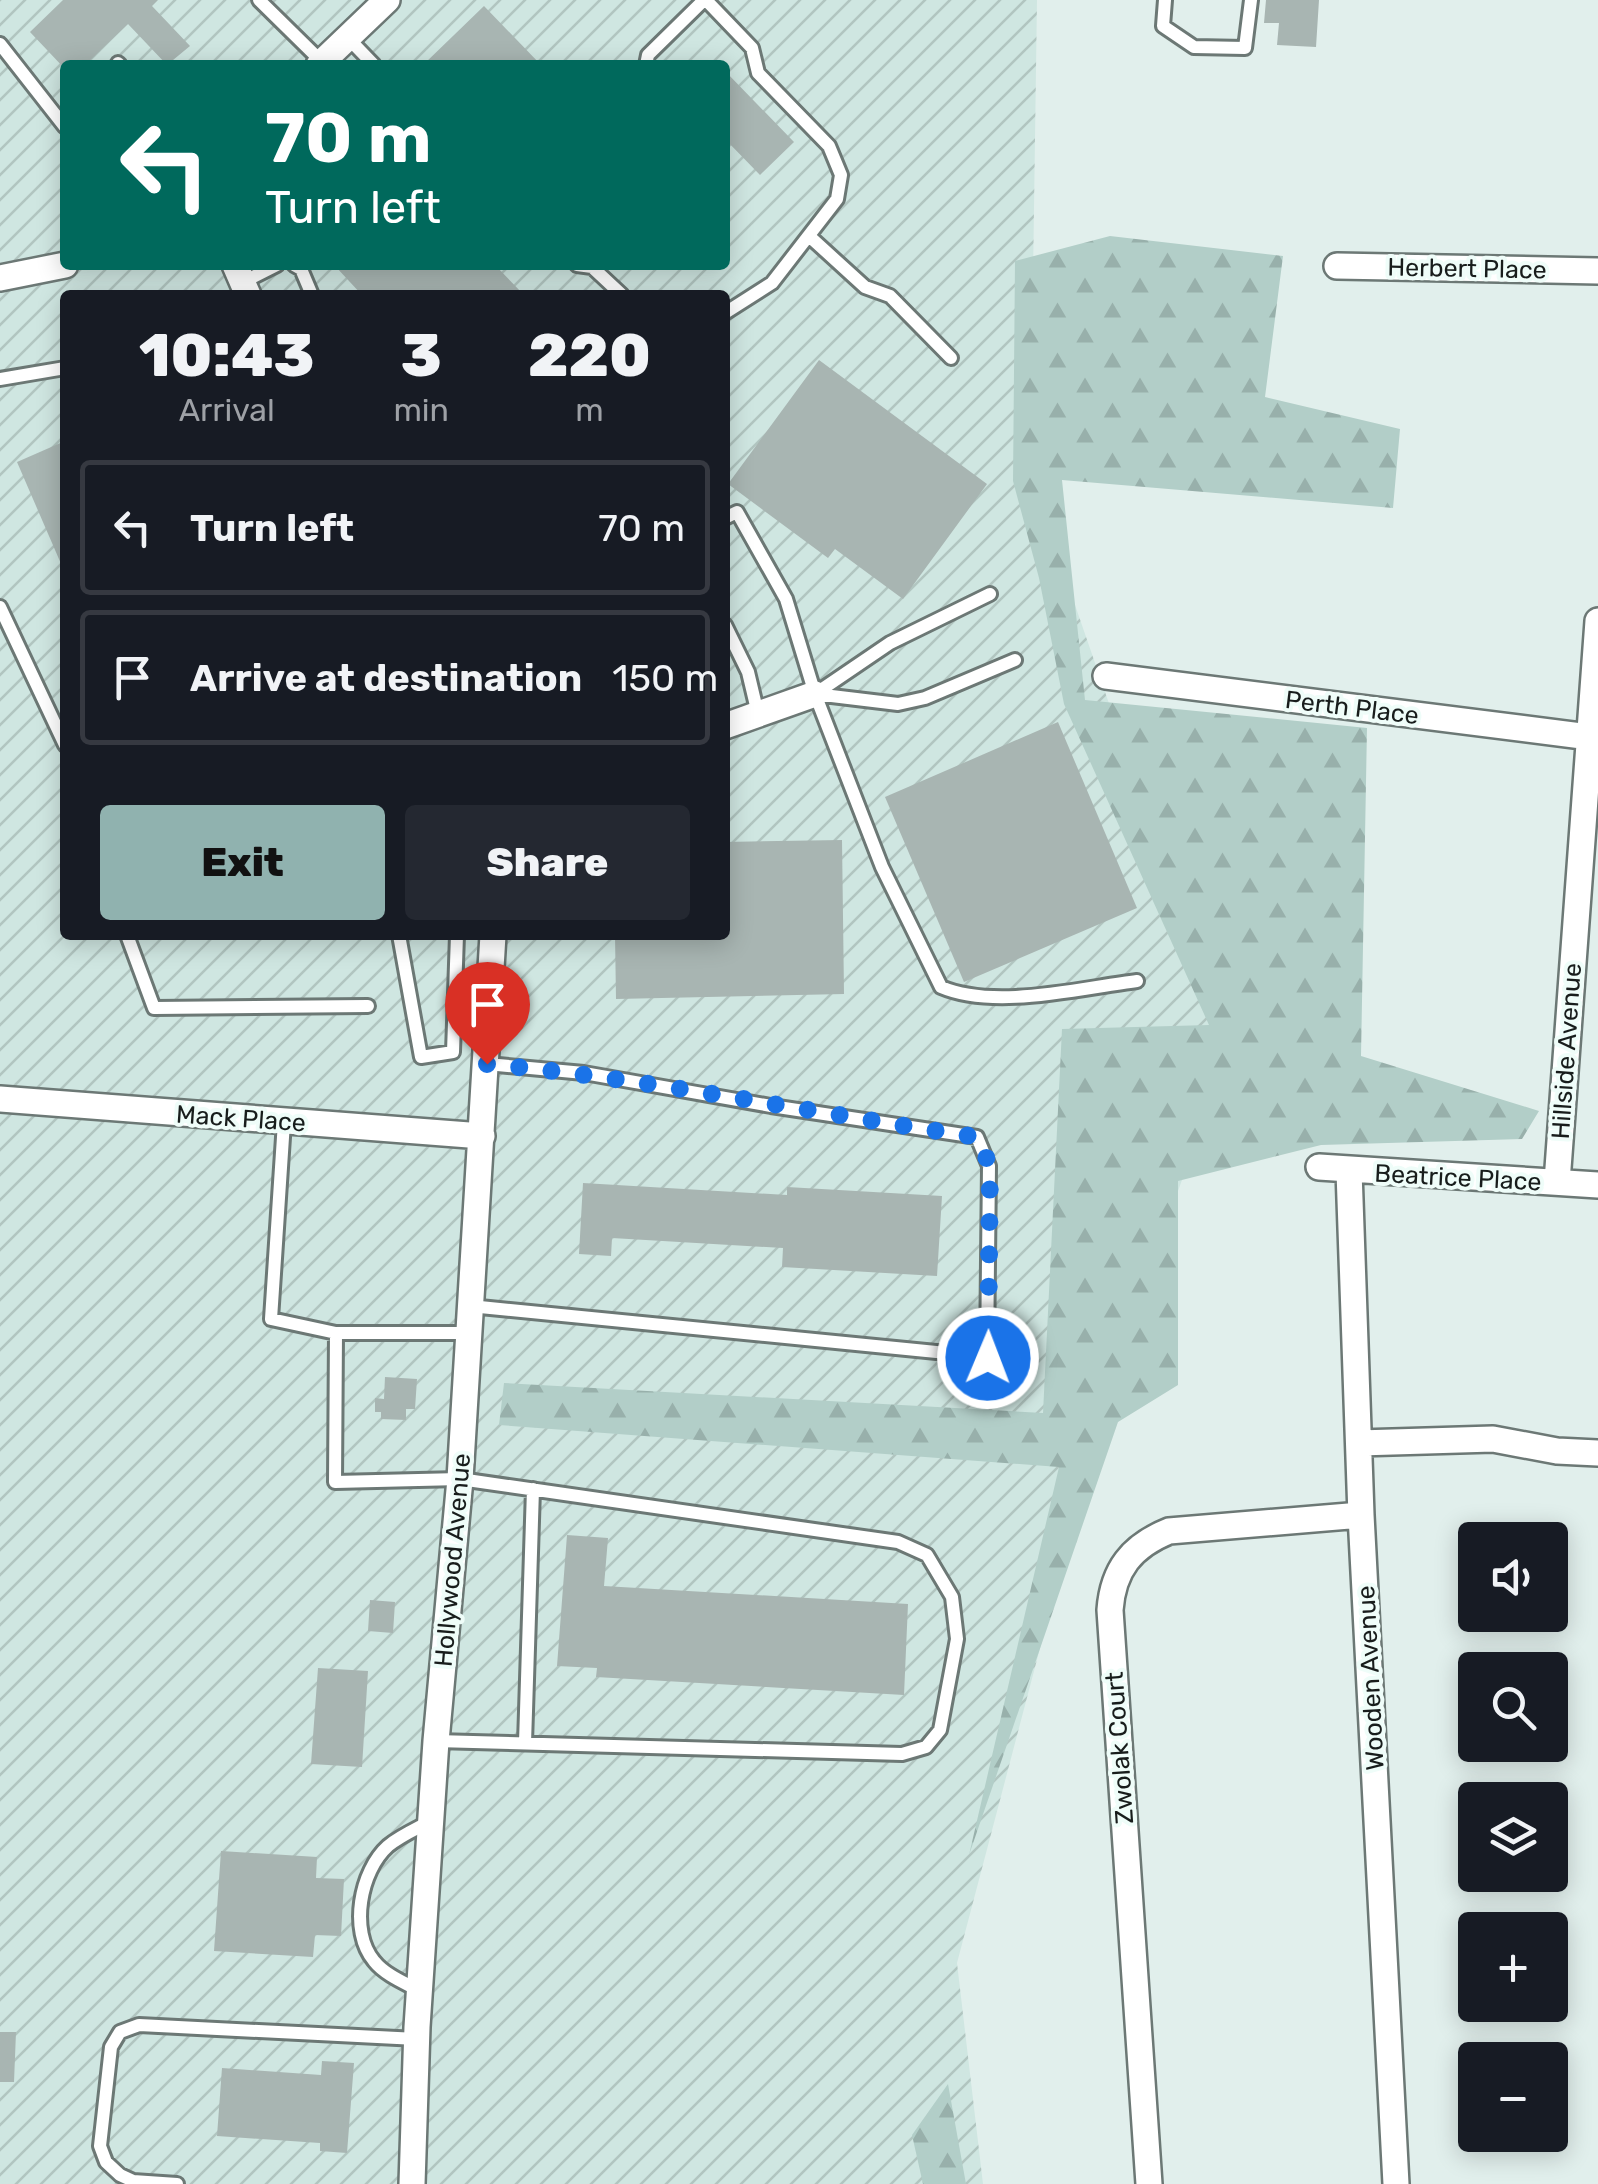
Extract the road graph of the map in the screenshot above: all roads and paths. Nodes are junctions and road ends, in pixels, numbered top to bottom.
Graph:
1 (260, 0) edge
2 (387, 0) edge
3 (705, 0) edge
4 (1165, 0) edge
5 (1250, 0) edge
6 (348, 38) junction
7 (0, 44) edge
8 (316, 60) edge
9 (324, 60) edge
10 (369, 60) edge
11 (647, 60) edge
12 (60, 120) edge
13 (808, 236) junction
14 (60, 266) edge
15 (1337, 266) dead end
16 (266, 270) edge
17 (595, 270) edge
18 (1598, 271) edge
19 (0, 278) edge
20 (242, 281) edge
21 (617, 290) edge
22 (730, 309) edge
23 (951, 358) dead end
24 (60, 369) edge
25 (0, 379) edge
26 (730, 516) edge
27 (990, 594) dead end
28 (0, 608) edge
29 (1598, 620) edge
30 (730, 635) edge
31 (1015, 660) dead end
32 (1106, 676) dead end
33 (815, 694) junction
34 (758, 714) junction
35 (730, 724) edge
36 (60, 734) edge
37 (1593, 738) edge
38 (129, 940) edge
39 (400, 940) edge
40 (457, 940) edge
41 (493, 940) edge
42 (1136, 980) dead end
43 (368, 1006) dead end
44 (487, 1064) junction
45 (0, 1099) edge
46 (284, 1122) junction
47 (482, 1136) junction
48 (1318, 1168) dead end
49 (1349, 1171) junction
50 (1557, 1182) junction
51 (1598, 1185) edge
52 (470, 1306) junction
53 (336, 1333) junction
54 (468, 1333) junction
55 (1359, 1444) junction
56 (1598, 1453) edge
57 (460, 1479) junction
58 (533, 1489) junction
59 (1361, 1516) junction
60 (436, 1741) junction
61 (525, 1744) junction
62 (431, 1820) junction
63 (420, 1991) junction
64 (417, 2040) junction
65 (178, 2184) edge
66 (412, 2184) edge
67 (1149, 2184) edge
68 (1396, 2184) edge

1 - 8 lane
2 - 6 street
3 - 11 lane
3 - 13 lane
4 - 5 lane
6 - 9 street
6 - 10 lane
7 - 12 lane
13 - 22 lane
13 - 23 lane
14 - 19 street
15 - 18 street, Herbert Place
16 - 20 lane
17 - 21 lane
24 - 25 lane
26 - 33 lane
27 - 33 lane
28 - 36 lane
29 - 37 street, Hillside Avenue
30 - 34 lane
31 - 33 lane
32 - 37 street, Perth Place
33 - 34 street
33 - 42 lane
34 - 35 street
37 - 50 street, Hillside Avenue
38 - 43 lane
39 - 40 lane
41 - 44 street, Hollywood Avenue
44 - 47 street, Hollywood Avenue
44 - 52 lane
45 - 46 street, Mack Place
46 - 47 street, Mack Place
46 - 53 lane
47 - 52 street, Hollywood Avenue
48 - 49 street, Beatrice Place
49 - 50 street, Beatrice Place
49 - 55 street, Wooden Avenue
50 - 51 street, Beatrice Place
52 - 54 street, Hollywood Avenue
53 - 54 lane
53 - 57 lane
54 - 57 street, Hollywood Avenue
55 - 56 street
55 - 59 street, Wooden Avenue
57 - 58 lane
57 - 60 street, Hollywood Avenue
58 - 61 lane
58 - 61 lane
59 - 67 street, Zwolak Court
59 - 68 street, Wooden Avenue
60 - 61 lane
60 - 62 street, Hollywood Avenue
62 - 63 street, Hollywood Avenue
62 - 63 lane
63 - 64 street, Hollywood Avenue
64 - 65 lane
64 - 66 street, Hollywood Avenue

